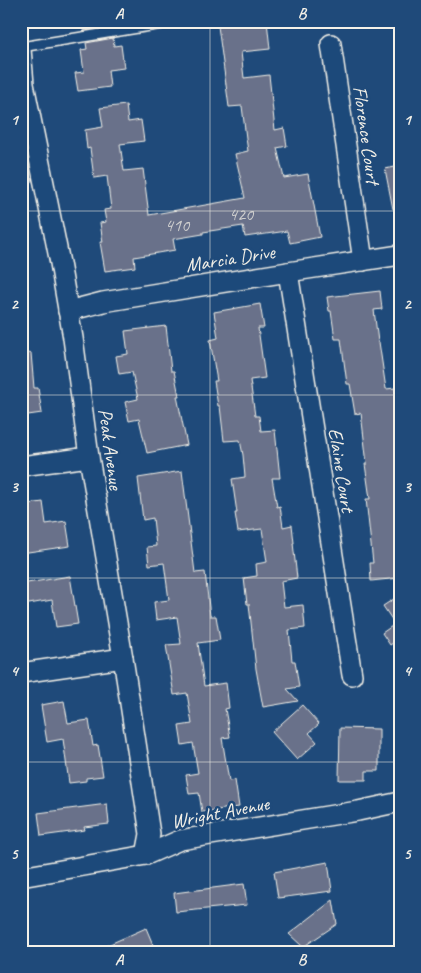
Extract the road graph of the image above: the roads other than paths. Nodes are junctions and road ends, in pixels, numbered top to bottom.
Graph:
1 (181, 21) edge
2 (167, 22) edge
3 (331, 44) dead end
4 (21, 48) edge
5 (400, 255) edge
6 (362, 261) junction
7 (288, 272) junction
8 (68, 311) junction
9 (89, 457) junction
10 (21, 466) edge
11 (123, 658) junction
12 (21, 673) edge
13 (352, 675) dead end
14 (400, 802) edge
15 (146, 855) junction
16 (21, 877) edge

1 - 2 lane
2 - 4 lane
3 - 6 street, Florence Court
4 - 8 street, Peak Avenue
5 - 6 street, Marcia Drive
6 - 7 street, Marcia Drive
7 - 8 street, Marcia Drive
7 - 13 street, Elaine Court
8 - 9 street, Peak Avenue
9 - 10 street
9 - 11 street, Peak Avenue
11 - 12 street
11 - 15 street, Peak Avenue
14 - 15 street, Wright Avenue
15 - 16 street, Wright Avenue

